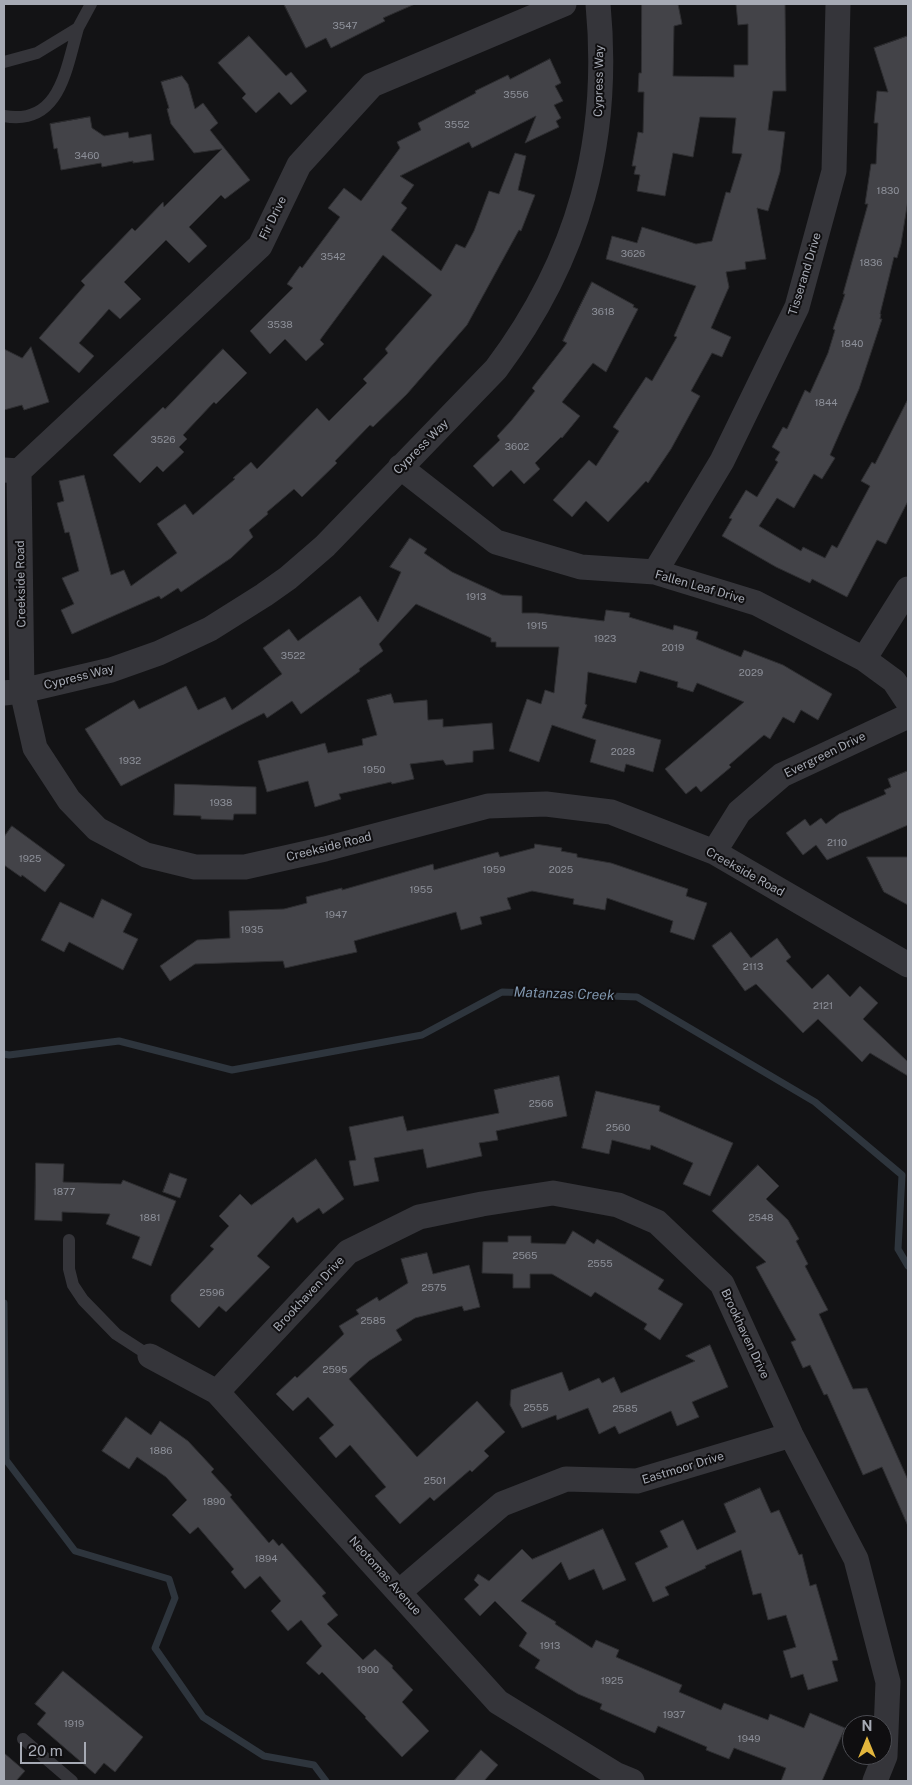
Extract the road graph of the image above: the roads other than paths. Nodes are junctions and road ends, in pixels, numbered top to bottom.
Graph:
1 (90, 4) edge
2 (564, 4) edge
3 (598, 4) edge
4 (841, 5) edge
5 (78, 28) junction
6 (4, 62) edge
7 (4, 116) edge
8 (400, 467) junction
9 (12, 470) edge
10 (655, 572) junction
11 (908, 589) edge
12 (864, 659) junction
13 (13, 692) edge
14 (908, 702) edge
15 (908, 716) edge
16 (714, 852) junction
17 (908, 965) edge
18 (68, 1240) dead end
19 (150, 1356) joint
20 (217, 1392) junction
21 (791, 1435) junction
22 (399, 1592) junction
23 (23, 1739) dead end
24 (72, 1781) edge
25 (632, 1781) edge
26 (875, 1781) edge

1 - 5 lane
2 - 9 street, Fir Drive
3 - 8 street, Cypress Way
4 - 10 street, Tisserand Drive
5 - 6 lane
5 - 7 lane
8 - 10 street, Fallen Leaf Drive
8 - 13 street, Cypress Way
9 - 13 street, Creekside Road
10 - 12 street, Fallen Leaf Drive
11 - 12 street
12 - 14 street, Fallen Leaf Drive
13 - 16 street, Creekside Road
15 - 16 street, Evergreen Drive
16 - 17 street, Creekside Road
18 - 19 lane
19 - 20 street, Neotomas Avenue
20 - 21 street, Brookhaven Drive
20 - 22 street, Neotomas Avenue
21 - 22 street, Eastmoor Drive
21 - 26 street, Brookhaven Drive
22 - 25 street, Neotomas Avenue
23 - 24 lane

